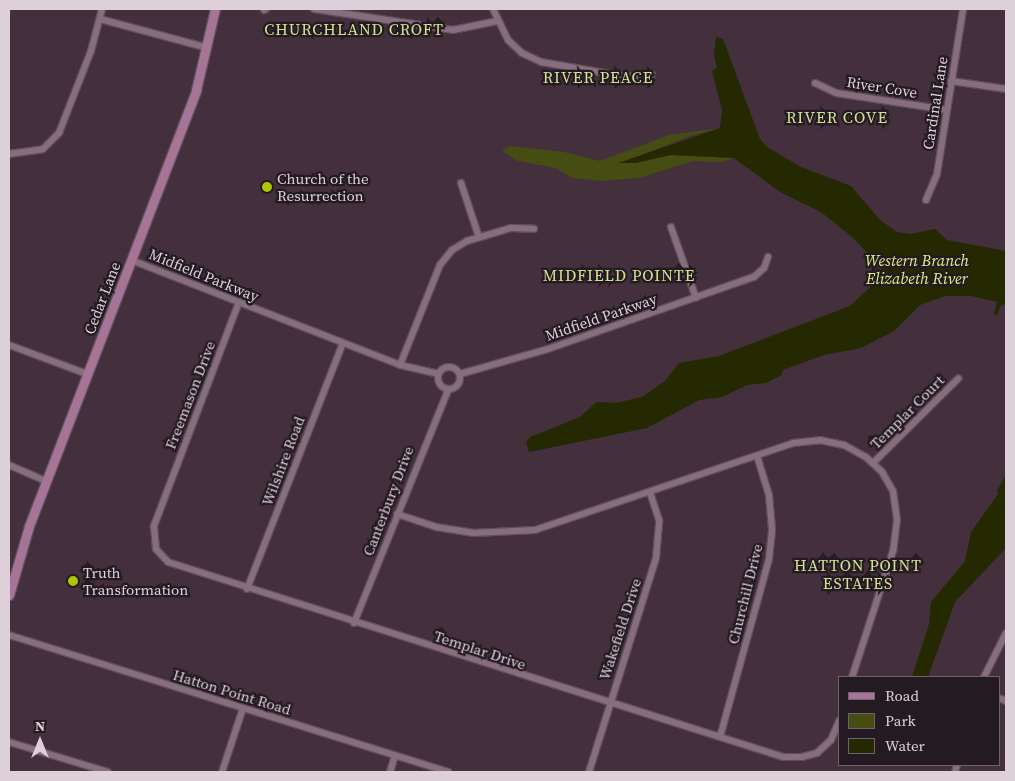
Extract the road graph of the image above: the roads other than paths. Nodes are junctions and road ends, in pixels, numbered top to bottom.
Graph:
1 (102, 9) edge
2 (215, 9) edge
3 (314, 9) edge
4 (493, 9) edge
5 (963, 9) edge
6 (100, 19) junction
7 (497, 20) junction
8 (208, 48) junction
9 (652, 74) dead end
10 (951, 81) junction
11 (815, 83) dead end
12 (1006, 89) edge
13 (947, 110) junction
14 (9, 154) edge
15 (460, 183) dead end
16 (926, 200) dead end
17 (671, 227) dead end
18 (534, 228) dead end
19 (479, 238) junction
20 (768, 257) dead end
21 (131, 260) junction
22 (696, 298) junction
23 (239, 302) junction
24 (343, 342) junction
25 (9, 345) edge
26 (400, 365) junction
27 (87, 374) junction
28 (438, 374) junction
29 (460, 374) junction
30 (958, 379) dead end
31 (448, 390) junction
32 (757, 456) junction
33 (873, 463) junction
34 (9, 465) edge
35 (46, 481) junction
36 (650, 492) junction
37 (164, 497) joint
38 (397, 514) junction
39 (247, 589) junction
40 (9, 595) edge
41 (354, 623) junction
42 (1006, 633) edge
43 (9, 635) edge
44 (852, 676) edge
45 (984, 676) edge
46 (610, 703) junction
47 (243, 708) junction
48 (838, 723) edge
49 (720, 737) junction
50 (9, 742) edge
51 (395, 756) junction
52 (99, 771) edge
53 (108, 772) edge
54 (222, 772) edge
55 (390, 772) edge
56 (448, 772) edge
57 (589, 772) edge

1 - 6 street
2 - 8 main road, Cedar Lane
3 - 7 street
4 - 7 street
5 - 10 street, Cardinal Lane
6 - 8 street
6 - 14 street
7 - 9 street
8 - 21 main road, Cedar Lane
10 - 12 street
10 - 13 street, Cardinal Lane
11 - 13 street, River Cove
13 - 16 street, Cardinal Lane
15 - 19 street
17 - 22 street
18 - 19 street
19 - 26 street
20 - 22 street, Midfield Parkway
21 - 23 street, Midfield Parkway
21 - 27 main road, Cedar Lane
22 - 29 street, Midfield Parkway
23 - 24 street, Midfield Parkway
23 - 37 street, Freemason Drive
24 - 26 street, Midfield Parkway
24 - 39 street, Wilshire Road
25 - 27 street
26 - 28 street, Midfield Parkway
27 - 35 main road, Cedar Lane
28 - 29 street
28 - 31 street
29 - 31 street
30 - 33 street, Templar Court
31 - 38 street, Canterbury Drive
32 - 33 street
32 - 36 street
32 - 49 street, Churchill Drive
33 - 44 street
34 - 35 street
35 - 40 main road, Cedar Lane
36 - 38 street
36 - 46 street, Wakefield Drive
37 - 39 street, Templar Drive
38 - 41 street, Canterbury Drive
39 - 41 street, Templar Drive
41 - 46 street, Templar Drive
42 - 45 street
43 - 47 street, Hatton Point Road
46 - 49 street, Templar Drive
46 - 57 street, Wakefield Drive
47 - 51 street, Hatton Point Road
47 - 54 street
48 - 49 street, Templar Drive
50 - 52 street
51 - 55 street
51 - 56 street, Hatton Point Road
52 - 53 street

